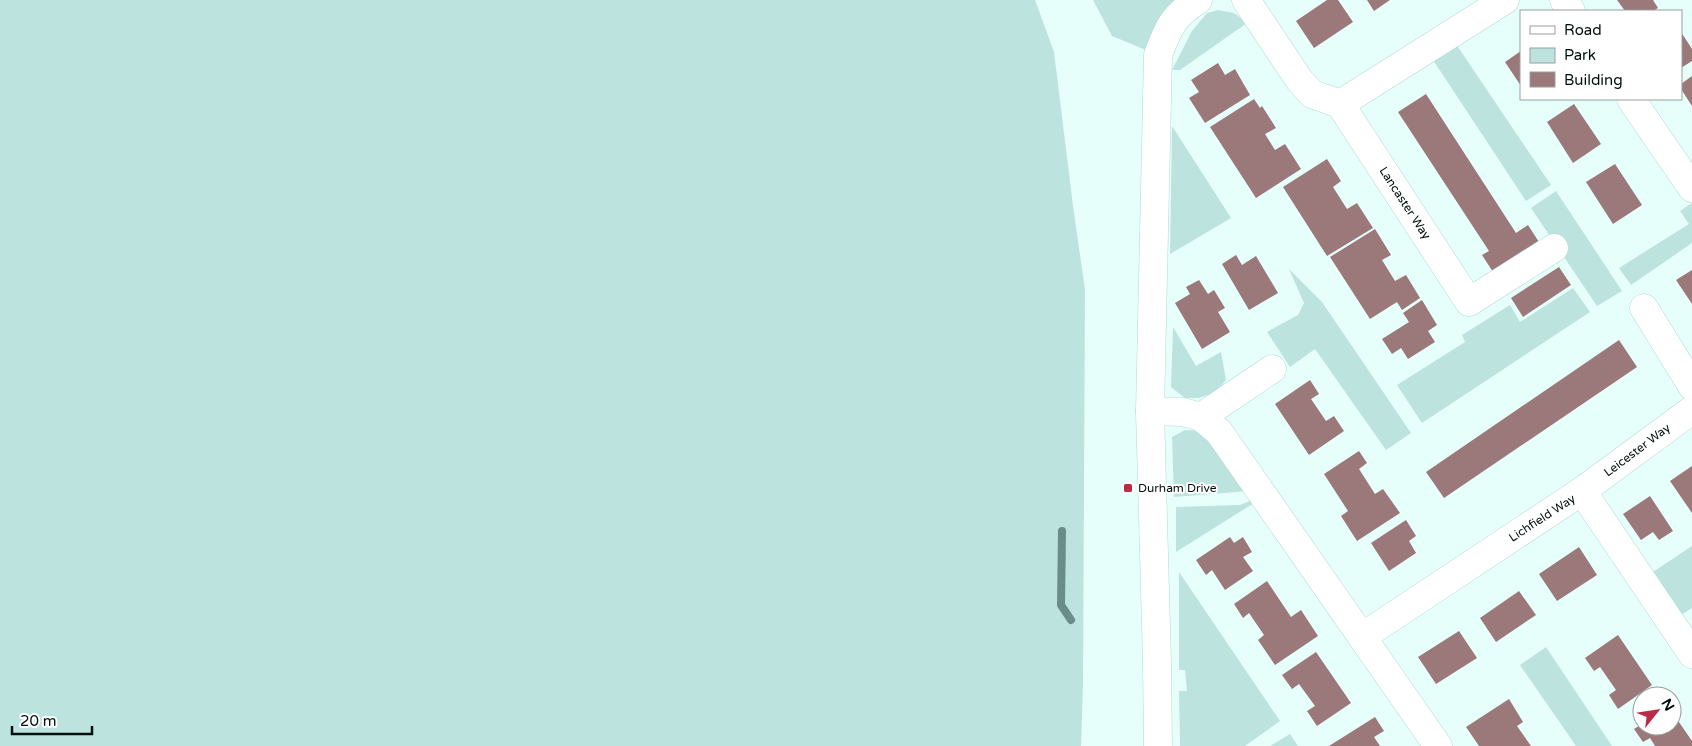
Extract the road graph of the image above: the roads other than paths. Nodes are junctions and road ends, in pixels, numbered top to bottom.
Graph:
1 (1198, 0) edge
2 (1246, 0) edge
3 (1505, 0) edge
4 (1632, 100) edge
5 (1340, 104) junction
6 (1692, 188) edge
7 (1554, 248) dead end
8 (1644, 308) dead end
9 (1272, 370) dead end
10 (1692, 386) edge
11 (1692, 410) edge
12 (1150, 411) junction
13 (1201, 417) junction
14 (1582, 491) junction
15 (1362, 637) junction
16 (1692, 654) edge
17 (1158, 746) edge
18 (1438, 746) edge

1 - 12 street
2 - 5 street
3 - 5 street
4 - 6 street
5 - 7 street, Lancaster Way
8 - 10 street
9 - 13 street
11 - 14 street, Leicester Way
12 - 13 street
12 - 17 street
13 - 15 street
14 - 15 street, Lichfield Way
14 - 16 street, Lichfield Way
15 - 18 street

